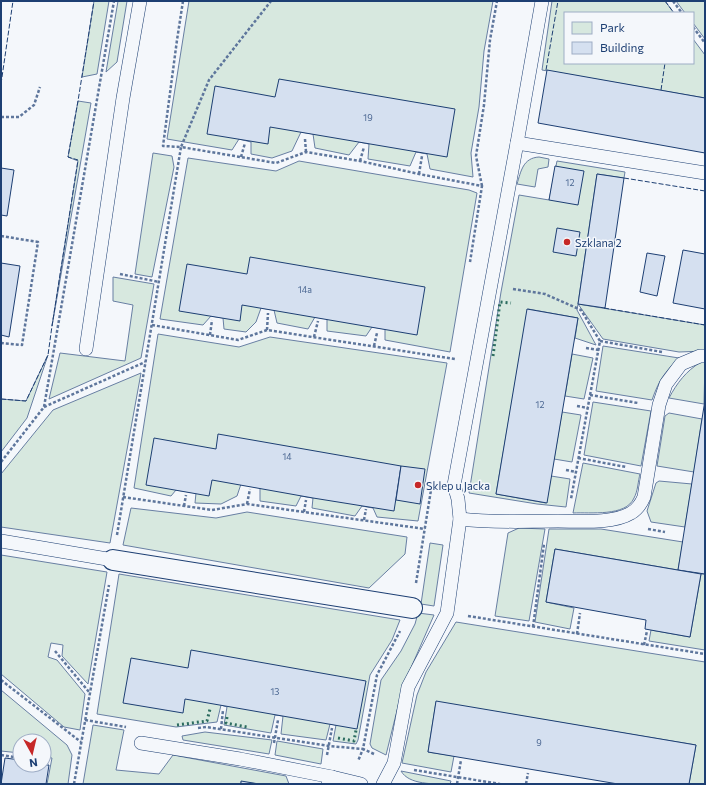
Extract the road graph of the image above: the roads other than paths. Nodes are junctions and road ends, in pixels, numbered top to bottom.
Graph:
1 (140, 1) edge
2 (542, 1) edge
3 (517, 143) junction
4 (705, 173) edge
5 (86, 349) dead end
6 (703, 356) edge
7 (460, 519) junction
8 (1, 541) edge
9 (113, 560) joint
10 (412, 608) road end
11 (142, 743) dead end
12 (330, 780) edge
13 (361, 784) edge
14 (383, 784) edge

1 - 5 lane
2 - 3 lane
3 - 4 lane
3 - 7 lane
6 - 7 lane
7 - 14 lane
8 - 9 lane
9 - 10 street
11 - 12 lane
12 - 13 lane

